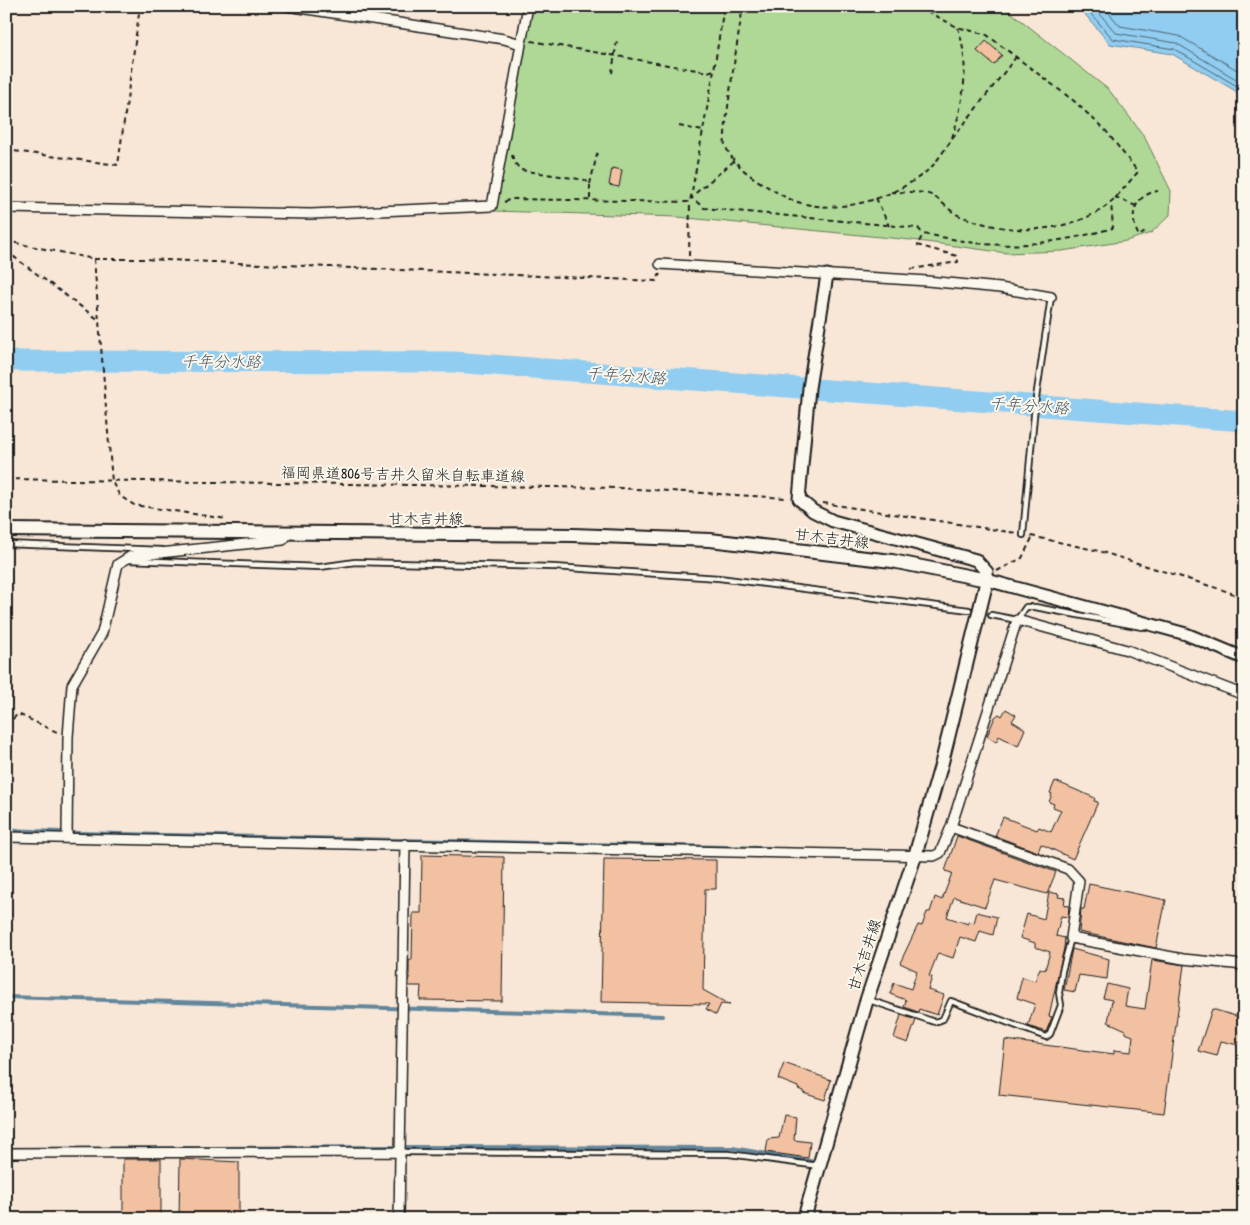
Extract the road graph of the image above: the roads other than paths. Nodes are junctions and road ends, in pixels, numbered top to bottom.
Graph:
1 (287, 6) edge
2 (528, 6) edge
3 (520, 44) junction
4 (6, 208) edge
5 (663, 264) road end
6 (827, 276) junction
7 (1051, 297) joint
8 (6, 530) edge
9 (288, 534) junction
10 (1023, 534) dead end
11 (6, 544) edge
12 (168, 552) junction
13 (124, 560) junction
14 (987, 576) junction
15 (969, 610) dead end
16 (991, 615) dead end
17 (1017, 620) junction
18 (1195, 638) junction
19 (1244, 658) edge
20 (1244, 695) edge
21 (951, 827) junction
22 (6, 837) edge
23 (67, 838) junction
24 (404, 844) junction
25 (915, 856) junction
26 (1071, 938) junction
27 (1244, 966) edge
28 (867, 999) junction
29 (400, 1152) junction
30 (6, 1153) edge
31 (820, 1167) junction
32 (399, 1219) edge
33 (804, 1219) edge

1 - 3 street
2 - 3 street
3 - 4 street
5 - 6 street
6 - 7 street
6 - 14 street
7 - 10 lane
8 - 9 main road, 甘木吉井線
9 - 12 street
9 - 14 main road, 甘木吉井線
11 - 12 lane
12 - 13 street
13 - 15 lane
13 - 23 street
14 - 18 street
14 - 25 main road, 甘木吉井線
16 - 17 lane
17 - 18 lane
17 - 20 street
17 - 21 street
18 - 19 street
21 - 25 street
21 - 26 street
22 - 23 street
23 - 24 street
24 - 25 street
24 - 29 street
25 - 28 main road, 甘木吉井線
26 - 27 street
26 - 28 lane
28 - 31 main road, 甘木吉井線
29 - 30 street
29 - 31 lane
29 - 32 street
31 - 33 main road, 甘木吉井線

